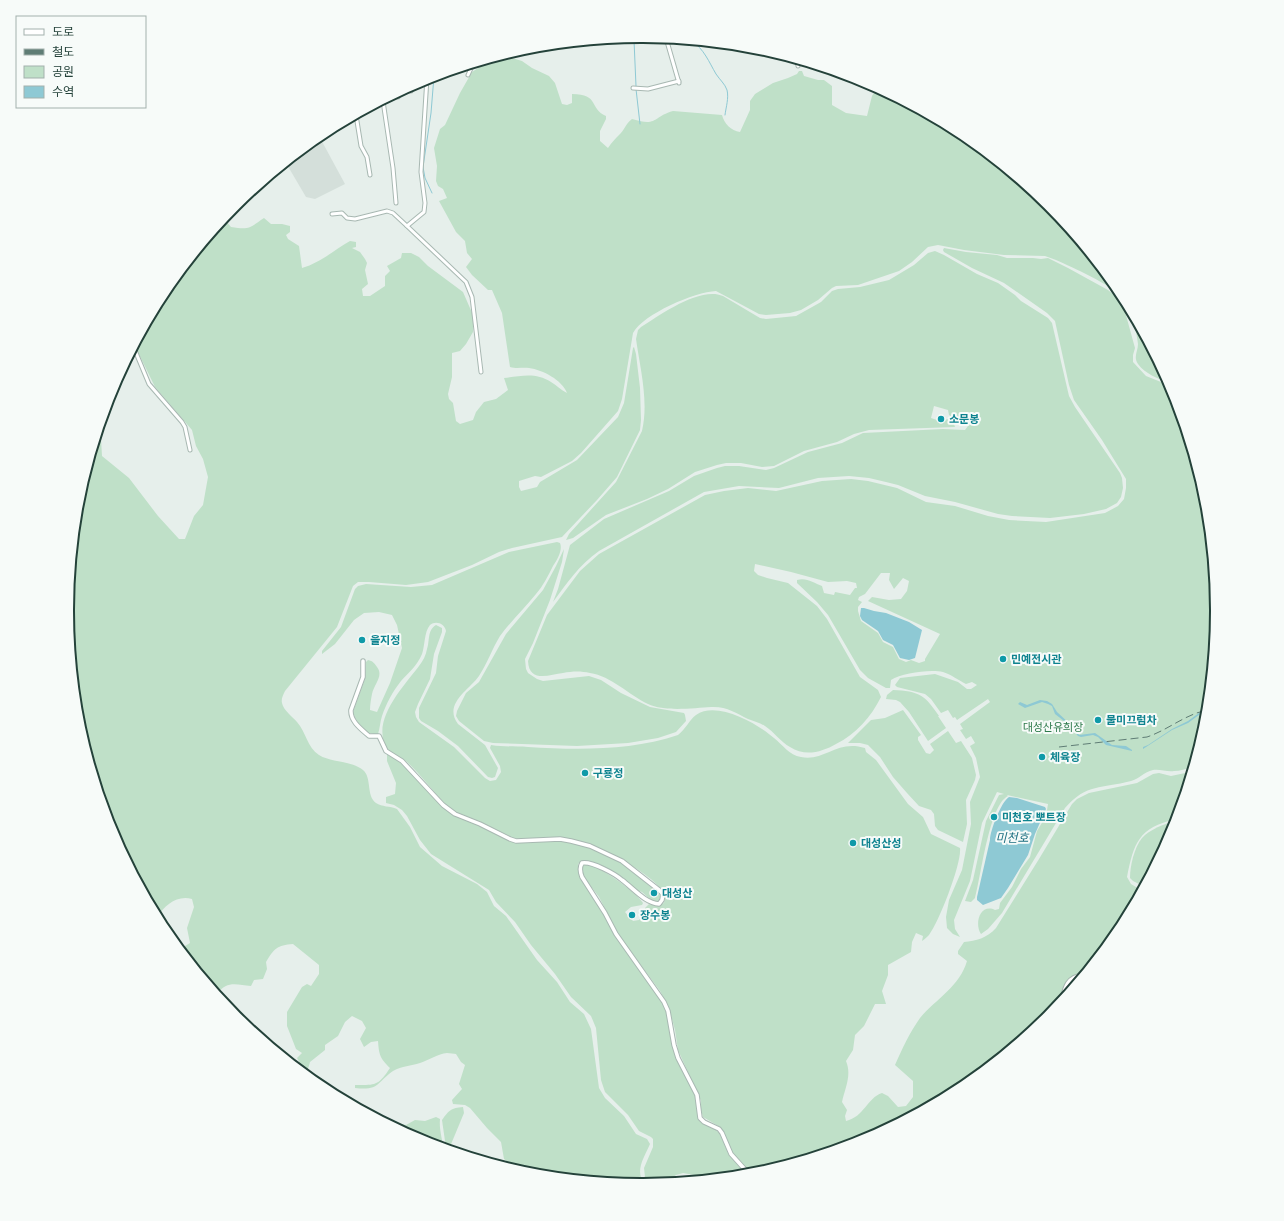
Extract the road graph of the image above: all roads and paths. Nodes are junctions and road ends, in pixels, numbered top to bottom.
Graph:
1 (668, 44) edge
2 (470, 70) edge
3 (468, 75) dead end
4 (427, 85) edge
5 (633, 88) dead end
6 (384, 106) edge
7 (357, 120) edge
8 (370, 176) dead end
9 (396, 203) dead end
10 (332, 214) dead end
11 (407, 226) junction
12 (136, 354) edge
13 (481, 372) dead end
14 (190, 450) dead end
15 (363, 661) dead end
16 (1075, 978) edge
17 (1065, 989) edge
18 (744, 1168) edge

1 - 5 street
2 - 3 street
4 - 11 street
6 - 9 street
7 - 8 street
10 - 11 street
11 - 13 street
12 - 14 street
15 - 18 street
16 - 17 street

